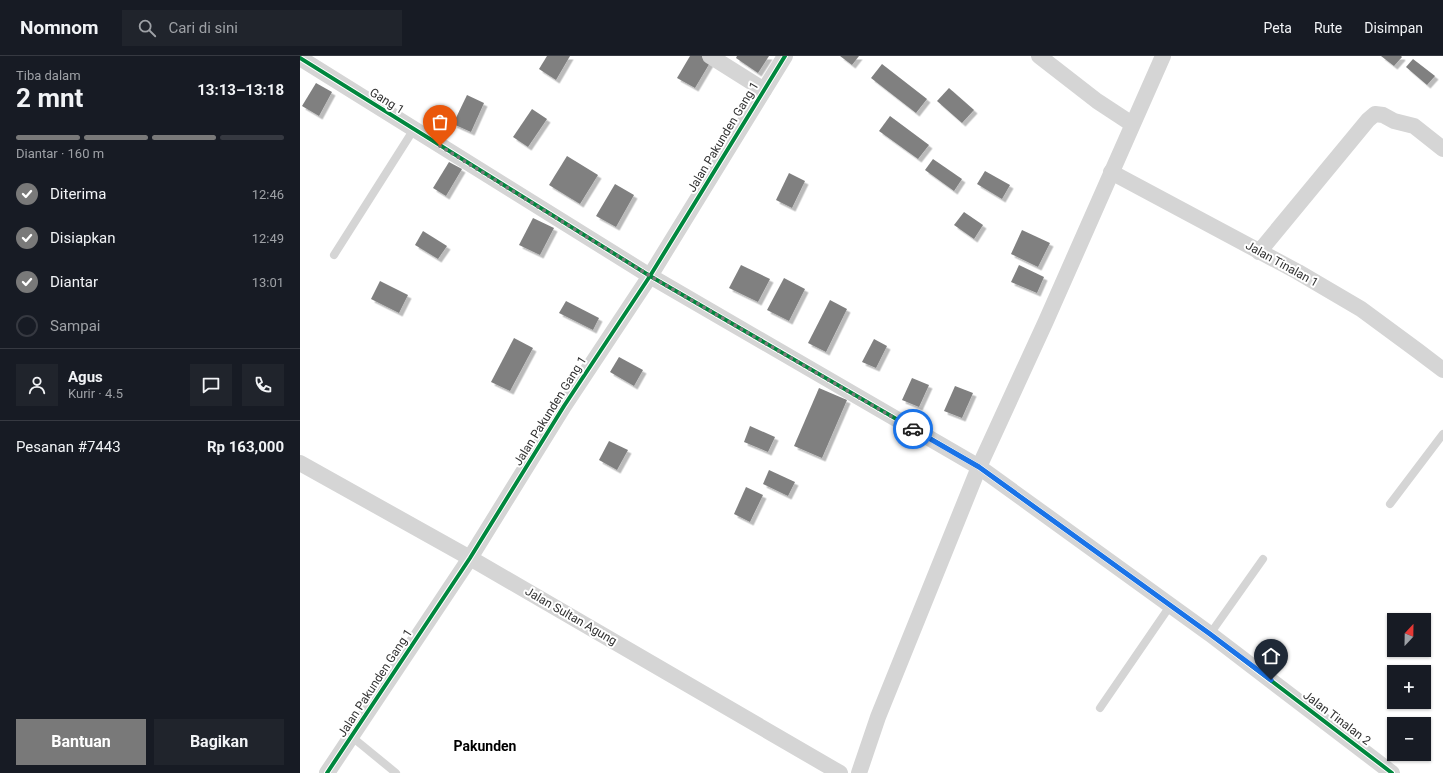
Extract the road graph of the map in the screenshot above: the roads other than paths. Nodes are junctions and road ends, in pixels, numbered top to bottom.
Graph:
1 (710, 56) edge
2 (785, 56) edge
3 (1039, 56) edge
4 (1163, 56) edge
5 (300, 58) edge
6 (764, 90) junction
7 (1132, 124) junction
8 (414, 129) junction
9 (1443, 149) edge
10 (1111, 172) junction
11 (1259, 252) junction
12 (334, 255) dead end
13 (650, 276) junction
14 (1443, 370) edge
15 (1443, 434) edge
16 (300, 463) edge
17 (979, 467) junction
18 (1390, 504) dead end
19 (470, 558) junction
20 (1264, 559) dead end
21 (1170, 606) junction
22 (1210, 634) junction
23 (1100, 708) dead end
24 (352, 736) junction
25 (327, 773) edge
26 (396, 773) edge
27 (840, 773) edge
28 (859, 773) edge
29 (1392, 773) edge

1 - 6 street
2 - 6 street, Jalan Pakunden Gang 1
3 - 7 street
4 - 7 street
5 - 8 street, Gang 1
6 - 13 street, Jalan Pakunden Gang 1
7 - 10 street
8 - 12 lane
8 - 13 street, Gang 1
9 - 11 street
10 - 11 street, Jalan Tinalan 1
10 - 17 street
11 - 14 street, Jalan Tinalan 1
13 - 17 street, Gang 1
13 - 19 street, Jalan Pakunden Gang 1
15 - 18 lane
16 - 19 street, Jalan Sultan Agung
17 - 21 street, Jalan Tinalan 2
17 - 28 street
19 - 24 street, Jalan Pakunden Gang 1
19 - 27 street, Jalan Sultan Agung
20 - 22 lane
21 - 22 street, Jalan Tinalan 2
21 - 23 lane
22 - 29 street, Jalan Tinalan 2
24 - 25 street, Jalan Pakunden Gang 1
24 - 26 lane

